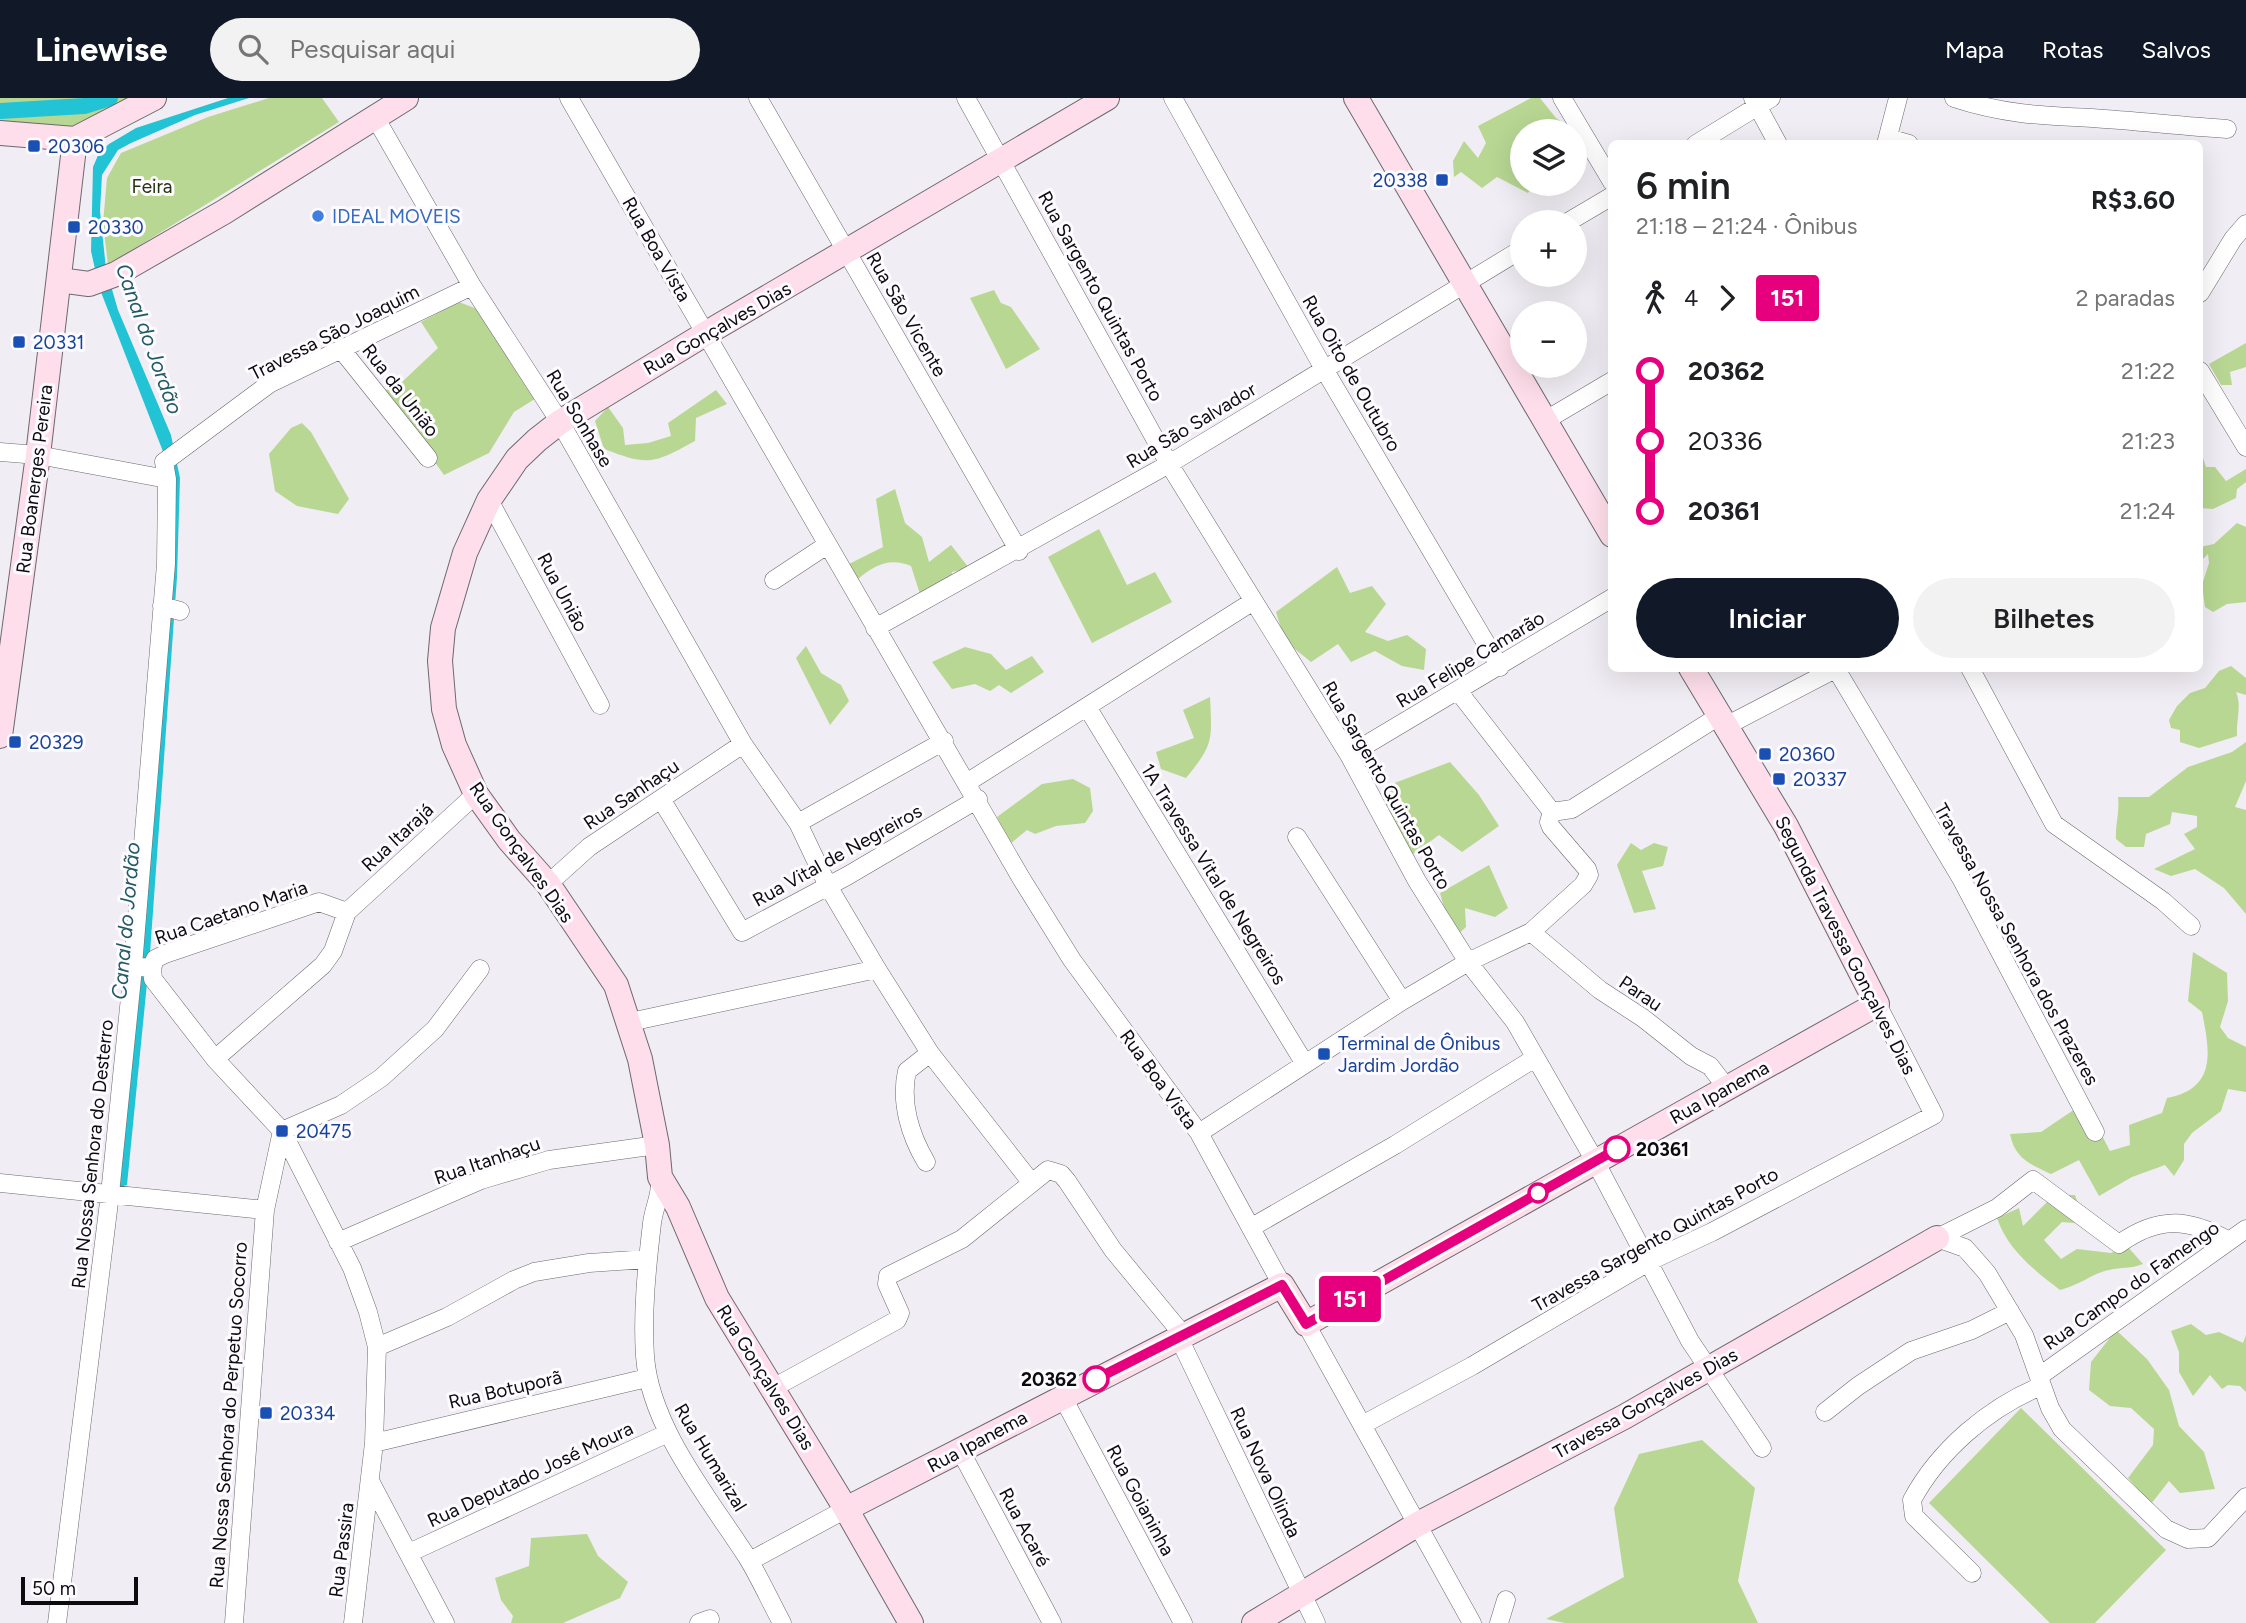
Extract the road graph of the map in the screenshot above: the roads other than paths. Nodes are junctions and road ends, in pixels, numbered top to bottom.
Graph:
1 (154, 98) edge
2 (406, 98) edge
3 (569, 98) edge
4 (758, 98) edge
5 (966, 98) edge
6 (1107, 98) edge
7 (1173, 98) edge
8 (1356, 98) edge
9 (1563, 98) edge
10 (1898, 98) edge
11 (1954, 98) edge
12 (1760, 101) edge
13 (375, 117) junction
14 (2227, 129) dead end
15 (0, 134) edge
16 (75, 139) junction
17 (1702, 140) edge
18 (1776, 140) edge
19 (1887, 140) edge
20 (1003, 161) junction
21 (1608, 175) edge
22 (1608, 198) edge
23 (1587, 211) edge
24 (2246, 224) edge
25 (847, 252) junction
26 (1510, 256) edge
27 (59, 280) junction
28 (1467, 282) junction
29 (472, 286) junction
30 (2203, 288) edge
31 (705, 334) junction
32 (341, 349) junction
33 (1324, 369) junction
34 (2203, 376) edge
35 (1608, 383) edge
36 (1546, 420) junction
37 (560, 422) junction
38 (2246, 447) edge
39 (0, 452) edge
40 (38, 455) junction
41 (428, 458) dead end
42 (169, 464) junction
43 (1169, 464) junction
44 (489, 500) junction
45 (1608, 528) edge
46 (827, 545) junction
47 (1019, 551) junction
48 (774, 580) dead end
49 (1608, 600) edge
50 (1252, 603) junction
51 (875, 628) junction
52 (1500, 667) junction
53 (1693, 672) edge
54 (1829, 672) edge
55 (1838, 672) edge
56 (1972, 672) edge
57 (1458, 691) junction
58 (600, 705) dead end
59 (1087, 707) junction
60 (1722, 721) junction
61 (0, 736) edge
62 (944, 741) junction
63 (743, 744) junction
64 (1349, 755) junction
65 (968, 782) junction
66 (476, 793) junction
67 (661, 799) junction
68 (978, 799) junction
69 (1552, 812) junction
70 (798, 823) junction
71 (1297, 837) dead end
72 (548, 884) junction
73 (828, 886) junction
74 (347, 912) junction
75 (2191, 926) dead end
76 (1531, 932) junction
77 (1468, 962) junction
78 (142, 967) junction
79 (480, 969) dead end
80 (877, 969) junction
81 (1402, 1001) junction
82 (1877, 1004) junction
83 (630, 1022) junction
84 (930, 1053) junction
85 (1535, 1058) junction
86 (215, 1059) junction
87 (1306, 1063) junction
88 (1727, 1088) junction
89 (1934, 1115) joint
90 (282, 1131) junction
91 (2095, 1132) dead end
92 (1199, 1133) junction
93 (657, 1145) junction
94 (1595, 1161) junction
95 (926, 1162) dead end
96 (660, 1177) junction
97 (1031, 1181) junction
98 (0, 1183) edge
99 (110, 1194) junction
100 (265, 1210) junction
101 (1252, 1227) junction
102 (2246, 1229) edge
103 (1937, 1238) junction
104 (2229, 1241) junction
105 (338, 1242) junction
106 (648, 1259) junction
107 (1650, 1261) junction
108 (1282, 1285) junction
109 (2010, 1311) junction
110 (1306, 1324) junction
111 (1182, 1337) junction
112 (377, 1347) junction
113 (1708, 1370) junction
114 (647, 1378) junction
115 (2041, 1381) junction
116 (773, 1388) junction
117 (1062, 1396) junction
118 (1825, 1412) dead end
119 (1362, 1425) junction
120 (668, 1433) junction
121 (374, 1443) junction
122 (1762, 1448) dead end
123 (960, 1450) junction
124 (370, 1481) junction
125 (2246, 1497) edge
126 (846, 1509) junction
127 (1418, 1524) junction
128 (409, 1553) junction
129 (750, 1562) junction
130 (1972, 1573) dead end
131 (1300, 1595) junction
132 (1506, 1600) dead end
133 (57, 1623) edge
134 (234, 1623) edge
135 (353, 1623) edge
136 (445, 1623) edge
137 (782, 1623) edge
138 (911, 1623) edge
139 (1052, 1623) edge
140 (1183, 1623) edge
141 (1254, 1623) edge
142 (1316, 1623) edge
143 (1472, 1623) edge
144 (1499, 1623) edge

1 - 16 street
2 - 13 street
3 - 31 street, Rua Boa Vista
4 - 25 street, Rua São Vicente
5 - 20 street, Rua Sargento Quintas Porto
6 - 20 street, Rua Gonçalves Dias
7 - 33 street, Rua Oito de Outubro
8 - 28 street
9 - 21 street
10 - 19 street
11 - 14 street
12 - 17 street
12 - 18 street
13 - 27 street
13 - 29 street, Rua Sonhase
15 - 16 street
16 - 27 street, Rua Boanerges Pereira
20 - 25 street, Rua Gonçalves Dias
20 - 43 street, Rua Sargento Quintas Porto
22 - 23 street
24 - 30 street
25 - 31 street, Rua Gonçalves Dias
25 - 47 street, Rua São Vicente
26 - 28 street, Rua São Salvador
27 - 40 street, Rua Boanerges Pereira
28 - 33 street, Rua São Salvador
28 - 36 street
29 - 32 street, Travessa São Joaquim
29 - 37 street, Rua Sonhase
31 - 37 street, Rua Gonçalves Dias
31 - 46 street, Rua Boa Vista
32 - 41 street, Rua da União
32 - 42 street, Travessa São Joaquim
33 - 43 street, Rua São Salvador
33 - 52 street, Rua Oito de Outubro
34 - 38 street
35 - 36 street
36 - 45 street
37 - 44 street, Rua Gonçalves Dias
37 - 63 street, Rua Sonhase
39 - 40 street
40 - 42 street
40 - 61 street, Rua Boanerges Pereira
42 - 78 street, Rua Nossa Senhora do Desterro
43 - 47 street, Rua São Salvador
43 - 50 street, Rua Sargento Quintas Porto
44 - 58 street, Rua União
44 - 66 street, Rua Gonçalves Dias
46 - 48 street
46 - 51 street, Rua Boa Vista
47 - 51 street, Rua São Salvador
49 - 52 street, Rua Felipe Camarão
50 - 59 street
50 - 64 street, Rua Sargento Quintas Porto
51 - 62 street, Rua Boa Vista
52 - 57 street, Rua Felipe Camarão
53 - 60 street, Segunda Travessa Gonçalves Dias
54 - 60 street
55 - 91 street, Travessa Nossa Senhora dos Prazeres
56 - 75 street
57 - 64 street, Rua Felipe Camarão
57 - 69 street
59 - 65 street
59 - 87 street, 1A Travessa Vital de Negreiros
60 - 69 street
60 - 82 street, Segunda Travessa Gonçalves Dias
62 - 65 street, Rua Boa Vista
62 - 70 street
63 - 67 street, Rua Sanhaçu
63 - 70 street, Rua Sonhase
64 - 77 street, Rua Sargento Quintas Porto
65 - 68 street, Rua Boa Vista
66 - 72 street, Rua Gonçalves Dias
66 - 74 street, Rua Itarajá
67 - 72 street, Rua Sanhaçu
67 - 73 street, Rua Vital de Negreiros
68 - 73 street, Rua Vital de Negreiros
68 - 92 street, Rua Boa Vista
69 - 76 street
70 - 73 street, Rua Sonhase
71 - 81 street
72 - 83 street, Rua Gonçalves Dias
73 - 80 street, Rua Sonhase
74 - 78 street, Rua Caetano Maria
74 - 86 street
76 - 77 street
76 - 88 street, Parau
77 - 81 street
77 - 85 street, Rua Sargento Quintas Porto
78 - 86 street, Rua Passira
78 - 99 street, Rua Nossa Senhora do Desterro
79 - 90 street
80 - 83 street
80 - 84 street, Rua Sonhase
81 - 87 street
82 - 88 street, Rua Ipanema
82 - 89 street, Segunda Travessa Gonçalves Dias
83 - 93 street, Rua Gonçalves Dias
84 - 95 street
84 - 97 street, Rua Sonhase
85 - 94 street, Rua Sargento Quintas Porto
85 - 101 street
86 - 90 street, Rua Passira
87 - 92 street
88 - 94 street, Rua Ipanema
89 - 107 street, Travessa Sargento Quintas Porto
90 - 100 street
90 - 105 street, Rua Passira
92 - 101 street, Rua Boa Vista
93 - 96 street, Rua Gonçalves Dias
93 - 105 street, Rua Itanhaçu
94 - 107 street, Rua Sargento Quintas Porto
94 - 110 street, Rua Ipanema
96 - 106 street, Rua Humarizal
96 - 116 street, Rua Gonçalves Dias
97 - 111 street, Rua Nova Olinda
97 - 116 street
98 - 99 street
99 - 100 street
99 - 133 street, Rua Nossa Senhora do Desterro
100 - 134 street, Rua Nossa Senhora do Perpetuo Socorro
101 - 108 street, Rua Boa Vista
102 - 104 street, Rua Campo do Famengo
103 - 104 street, Travessa Gonçalves Dias
103 - 109 street
103 - 113 street, Travessa Gonçalves Dias
104 - 115 street, Rua Campo do Famengo
105 - 112 street, Rua Passira
106 - 112 street
106 - 114 street, Rua Humarizal
107 - 113 street, Rua Sargento Quintas Porto
107 - 119 street, Travessa Sargento Quintas Porto
108 - 110 street, Rua Boa Vista
108 - 111 street, Rua Ipanema
109 - 115 street
109 - 118 street
110 - 119 street, Rua Boa Vista
111 - 117 street, Rua Ipanema
111 - 131 street, Rua Nova Olinda
112 - 121 street, Rua Passira
113 - 122 street, Rua Sargento Quintas Porto
113 - 127 street, Travessa Gonçalves Dias
114 - 120 street, Rua Humarizal
114 - 121 street, Rua Botuporã
115 - 125 street
115 - 130 street, Rua Campo do Famengo
116 - 126 street, Rua Gonçalves Dias
117 - 123 street, Rua Ipanema
117 - 140 street, Rua Goianinha
119 - 127 street, Rua Boa Vista
120 - 128 street, Rua Deputado José Moura
120 - 129 street, Rua Humarizal
121 - 124 street, Rua Passira
123 - 126 street, Rua Ipanema
123 - 139 street, Rua Acaré
124 - 128 street
124 - 135 street, Rua Passira
126 - 129 street, Rua Ipanema
126 - 138 street, Rua Gonçalves Dias
127 - 131 street, Travessa Gonçalves Dias
127 - 143 street, Rua Boa Vista
128 - 136 street
129 - 137 street, Rua Humarizal
131 - 141 street, Travessa Gonçalves Dias
131 - 142 street, Rua Nova Olinda
132 - 144 street

